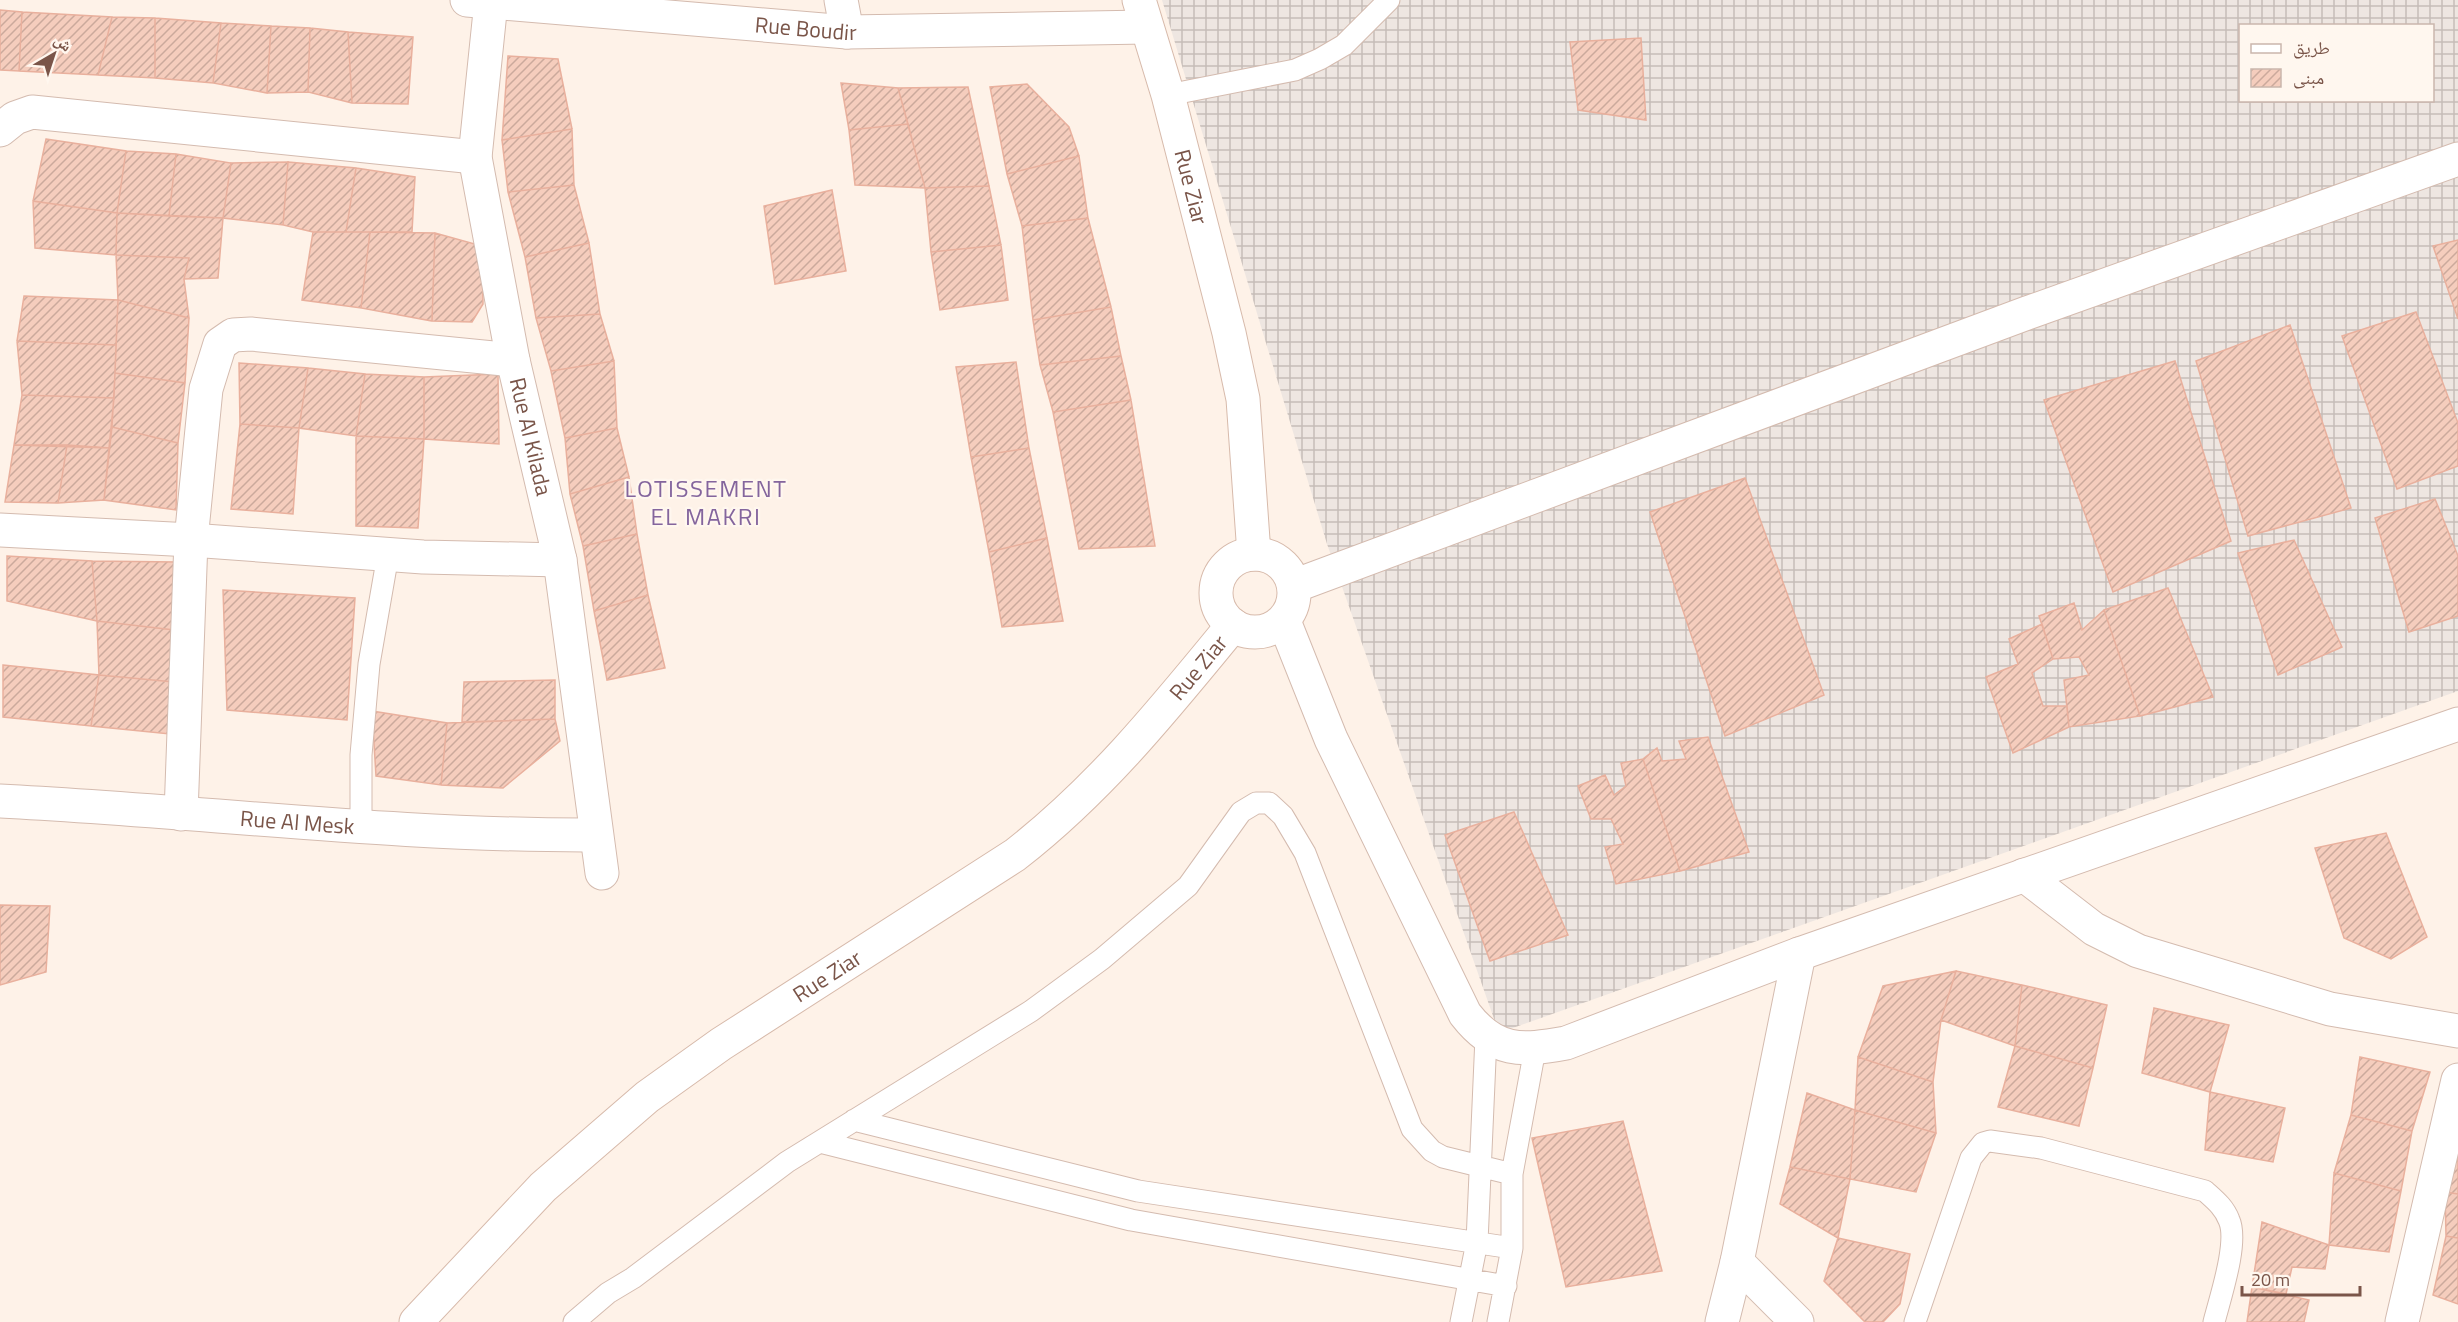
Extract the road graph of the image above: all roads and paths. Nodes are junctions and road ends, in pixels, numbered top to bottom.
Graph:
1 (841, 0) edge
2 (1389, 0) edge
3 (479, 1) edge
4 (1143, 13) edge
5 (847, 32) junction
6 (1168, 95) junction
7 (0, 130) edge
8 (475, 157) junction
9 (2458, 159) edge
10 (513, 360) junction
11 (0, 530) edge
12 (191, 540) junction
13 (1254, 554) junction
14 (388, 555) junction
15 (560, 560) junction
16 (1294, 586) junction
17 (1284, 621) junction
18 (1233, 626) junction
19 (2458, 724) edge
20 (0, 801) edge
21 (181, 814) junction
22 (362, 828) junction
23 (596, 835) junction
24 (602, 873) dead end
25 (2024, 875) junction
26 (1799, 954) junction
27 (2458, 1031) edge
28 (1486, 1037) junction
29 (1535, 1049) junction
30 (2458, 1080) edge
31 (854, 1120) junction
32 (820, 1142) junction
33 (953, 1145) junction
34 (1479, 1166) junction
35 (1047, 1169) junction
36 (946, 1174) junction
37 (1512, 1174) junction
38 (1138, 1191) junction
39 (1042, 1198) junction
40 (1227, 1207) junction
41 (1311, 1219) junction
42 (1131, 1220) junction
43 (1395, 1232) junction
44 (1221, 1236) junction
45 (1477, 1242) junction
46 (1512, 1248) junction
47 (1306, 1252) junction
48 (1737, 1262) junction
49 (1391, 1265) junction
50 (1470, 1278) junction
51 (1506, 1286) junction
52 (416, 1322) edge
53 (574, 1322) edge
54 (1461, 1322) edge
55 (1498, 1322) edge
56 (1722, 1322) edge
57 (1797, 1322) edge
58 (1915, 1322) edge
59 (2214, 1322) edge
60 (2402, 1322) edge

1 - 5 street
2 - 6 lane
3 - 5 street, Rue Boudir
3 - 8 street, Rue Al Kilada
4 - 5 street, Rue Boudir
4 - 6 street, Rue Ziar
6 - 13 street, Rue Ziar
7 - 8 street
8 - 10 street, Rue Al Kilada
9 - 16 street
10 - 12 street
10 - 15 street, Rue Al Kilada
11 - 12 street
12 - 14 street
12 - 21 street
13 - 16 street
13 - 18 street
14 - 15 street
14 - 22 lane
15 - 23 street, Rue Al Kilada
16 - 17 street
17 - 18 street
17 - 28 street
18 - 52 street, Rue Ziar
19 - 25 street
20 - 21 street, Rue Al Mesk
21 - 22 street, Rue Al Mesk
22 - 23 street, Rue Al Mesk
23 - 24 street, Rue Al Kilada
25 - 26 street
25 - 27 street
26 - 29 street
26 - 48 street
28 - 29 street
28 - 34 lane
29 - 37 lane
30 - 60 street
31 - 32 lane
31 - 33 lane
31 - 34 lane
32 - 36 lane
32 - 53 lane
33 - 35 lane
33 - 36 lane
34 - 37 lane
34 - 45 lane
35 - 38 lane
35 - 39 lane
36 - 39 lane
37 - 46 lane
38 - 40 lane
38 - 42 lane
39 - 42 lane
40 - 41 lane
40 - 44 lane
41 - 43 lane
41 - 47 lane
42 - 44 lane
43 - 45 lane
43 - 49 lane
44 - 47 lane
45 - 46 lane
45 - 50 lane
46 - 51 lane
47 - 49 lane
48 - 56 street
48 - 57 street
49 - 50 lane
50 - 51 lane
50 - 54 lane
51 - 55 lane
58 - 59 lane

